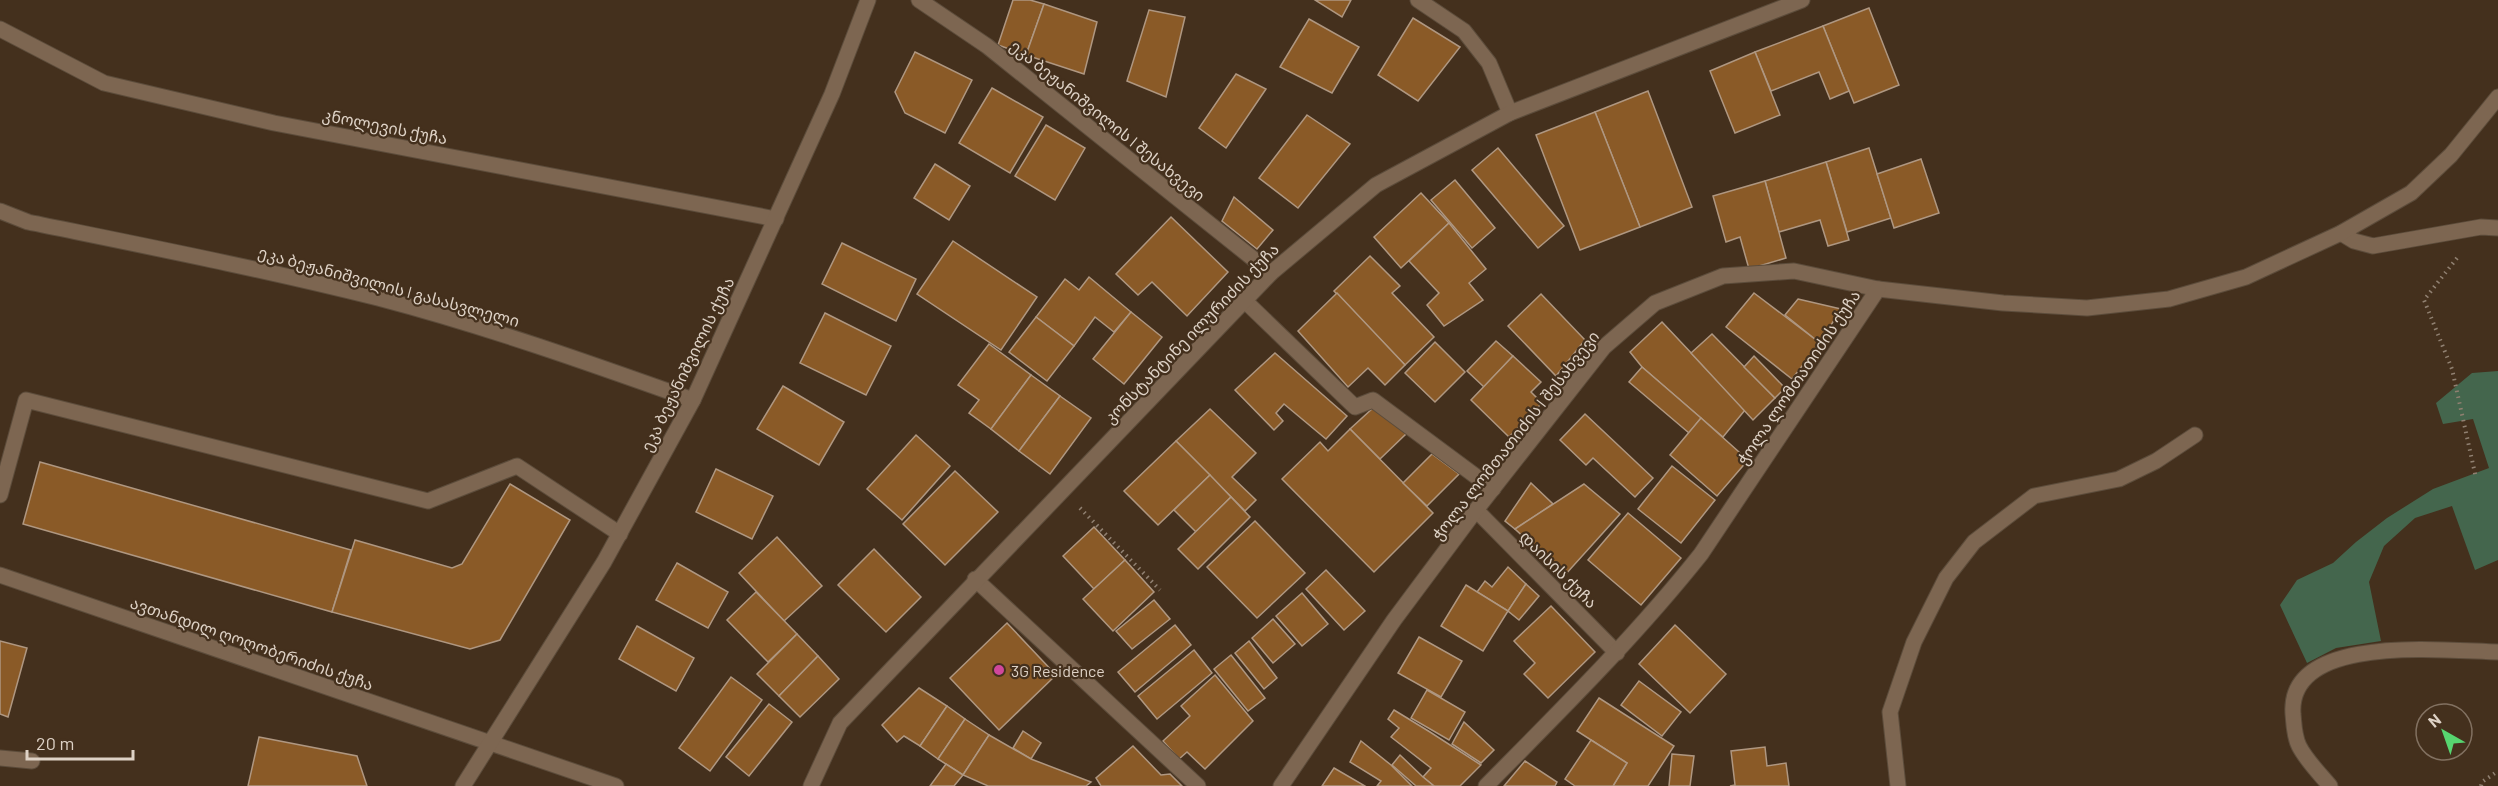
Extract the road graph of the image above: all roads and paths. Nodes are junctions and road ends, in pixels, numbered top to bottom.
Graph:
1 (868, 0) edge
2 (919, 0) edge
3 (1418, 0) edge
4 (1802, 0) edge
5 (0, 29) edge
6 (2498, 97) edge
7 (1510, 113) junction
8 (0, 211) edge
9 (776, 219) junction
10 (2481, 227) junction
11 (2498, 228) edge
12 (2341, 233) junction
13 (1271, 273) junction
14 (1878, 289) junction
15 (1245, 301) junction
16 (693, 400) junction
17 (2195, 435) dead end
18 (2476, 478) dead end
19 (1493, 489) junction
20 (1062, 490) junction
21 (0, 495) edge
22 (1476, 510) junction
23 (620, 534) junction
24 (0, 575) edge
25 (975, 579) junction
26 (1160, 590) dead end
27 (2498, 652) edge
28 (1617, 653) junction
29 (492, 744) junction
30 (0, 758) edge
31 (32, 761) dead end
32 (2498, 771) edge
33 (463, 786) edge
34 (616, 786) edge
35 (811, 786) edge
36 (1198, 786) edge
37 (1281, 786) edge
38 (1486, 786) edge
39 (1898, 786) edge
40 (2330, 786) edge
41 (2481, 786) edge

1 - 9 street, ეკა ბეჟანიშვილის ქუჩა
2 - 13 street, ეკა ბეჟანიშვილის I შესახვევი
3 - 7 street
4 - 7 street, კონსტანტინე ილურიძის ქუჩა
5 - 9 street, კნოლევის ქუჩა
6 - 12 street, ჭოლა ლომთათიძის ქუჩა
7 - 13 street, კონსტანტინე ილურიძის ქუჩა
8 - 16 street, ეკა ბეჟანიშვილის I გასასვლელი
9 - 16 street, ეკა ბეჟანიშვილის ქუჩა
10 - 11 street
10 - 12 street
10 - 18 path
12 - 14 street, ჭოლა ლომთათიძის ქუჩა
13 - 15 street, კონსტანტინე ილურიძის ქუჩა
14 - 19 street, ჭოლა ლომთათიძის I შესახვევი
14 - 28 street, ჭოლა ლომთათიძის ქუჩა
15 - 19 street
15 - 20 street, კონსტანტინე ილურიძის ქუჩა
16 - 23 street, ეკა ბეჟანიშვილის ქუჩა
17 - 39 street
19 - 22 street, ჭოლა ლომთათიძის I შესახვევი
20 - 25 street, კონსტანტინე ილურიძის ქუჩა
20 - 26 path
21 - 23 street
22 - 28 street, დაისის ქუჩა
22 - 37 street, ჭოლა ლომთათიძის I შესახვევი
23 - 29 street, ეკა ბეჟანიშვილის ქუჩა
24 - 29 street, ავთანდილ ღოღობერიძის ქუჩა
25 - 35 street, კონსტანტინე ილურიძის ქუჩა
25 - 36 street
27 - 40 street
28 - 38 street, ჭოლა ლომთათიძის ქუჩა
29 - 33 street, ეკა ბეჟანიშვილის ქუჩა
29 - 34 street
30 - 31 street
32 - 41 path

